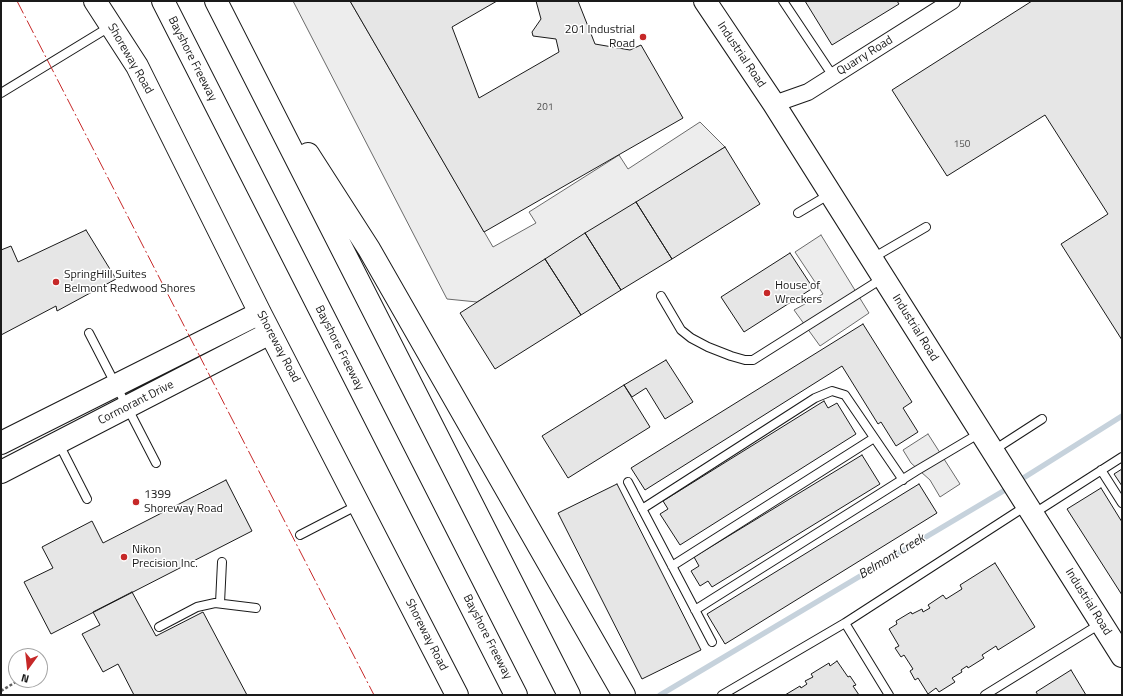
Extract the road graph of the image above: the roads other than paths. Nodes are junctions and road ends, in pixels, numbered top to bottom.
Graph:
1 (95, 1) edge
2 (163, 1) edge
3 (216, 1) edge
4 (705, 1) edge
5 (783, 1) edge
6 (952, 1) edge
7 (112, 25) junction
8 (239, 45) junction
9 (833, 76) junction
10 (1, 93) edge
11 (774, 104) junction
12 (830, 194) junction
13 (798, 213) dead end
14 (926, 227) dead end
15 (871, 259) junction
16 (883, 278) junction
17 (661, 296) dead end
18 (260, 313) junction
19 (89, 333) dead end
20 (270, 333) junction
21 (115, 386) junction
22 (127, 407) junction
23 (1042, 418) dead end
24 (874, 438) junction
25 (1, 443) edge
26 (58, 443) junction
27 (990, 447) junction
28 (1122, 457) edge
29 (156, 463) dead end
30 (1101, 470) junction
31 (1, 472) edge
32 (903, 480) junction
33 (628, 482) dead end
34 (86, 498) dead end
35 (1122, 503) edge
36 (359, 504) junction
37 (1027, 506) junction
38 (642, 509) junction
39 (300, 535) dead end
40 (222, 562) dead end
41 (672, 566) junction
42 (220, 603) junction
43 (256, 608) dead end
44 (695, 610) junction
45 (845, 623) junction
46 (1101, 623) junction
47 (159, 627) dead end
48 (712, 642) dead end
49 (1122, 656) edge
50 (457, 695) edge
51 (516, 695) edge
52 (569, 695) edge
53 (624, 695) edge
54 (722, 695) edge
55 (889, 695) edge
56 (985, 695) edge

1 - 7 main road, Shoreway Road
2 - 51 main road, Bayshore Freeway
3 - 8 main road
4 - 11 main road, Industrial Road
5 - 9 lane
6 - 9 street, Quarry Road
7 - 10 lane
7 - 18 main road, Shoreway Road
8 - 52 main road
8 - 53 main road
9 - 11 street, Quarry Road
11 - 12 main road, Industrial Road
12 - 13 lane
12 - 15 main road, Industrial Road
14 - 15 lane
15 - 16 main road, Industrial Road
16 - 17 lane
16 - 27 main road, Industrial Road
18 - 20 main road, Shoreway Road
18 - 21 main road, Cormorant Drive
19 - 21 lane
20 - 22 main road, Cormorant Drive
20 - 36 main road, Shoreway Road
21 - 22 lane
21 - 25 main road, Cormorant Drive
22 - 26 main road, Cormorant Drive
22 - 29 lane
23 - 27 lane
24 - 32 lane
24 - 38 lane
24 - 41 lane
26 - 31 main road, Cormorant Drive
26 - 34 lane
27 - 32 lane
27 - 37 main road, Industrial Road
28 - 30 lane
30 - 35 lane
30 - 37 lane
32 - 44 lane
33 - 38 lane
36 - 39 lane
36 - 50 main road, Shoreway Road
37 - 45 lane
37 - 46 main road, Industrial Road
38 - 41 lane
40 - 42 lane
41 - 44 lane
42 - 43 lane
42 - 47 lane
44 - 48 lane
45 - 54 lane
45 - 55 lane
46 - 49 main road, Industrial Road
46 - 56 lane

